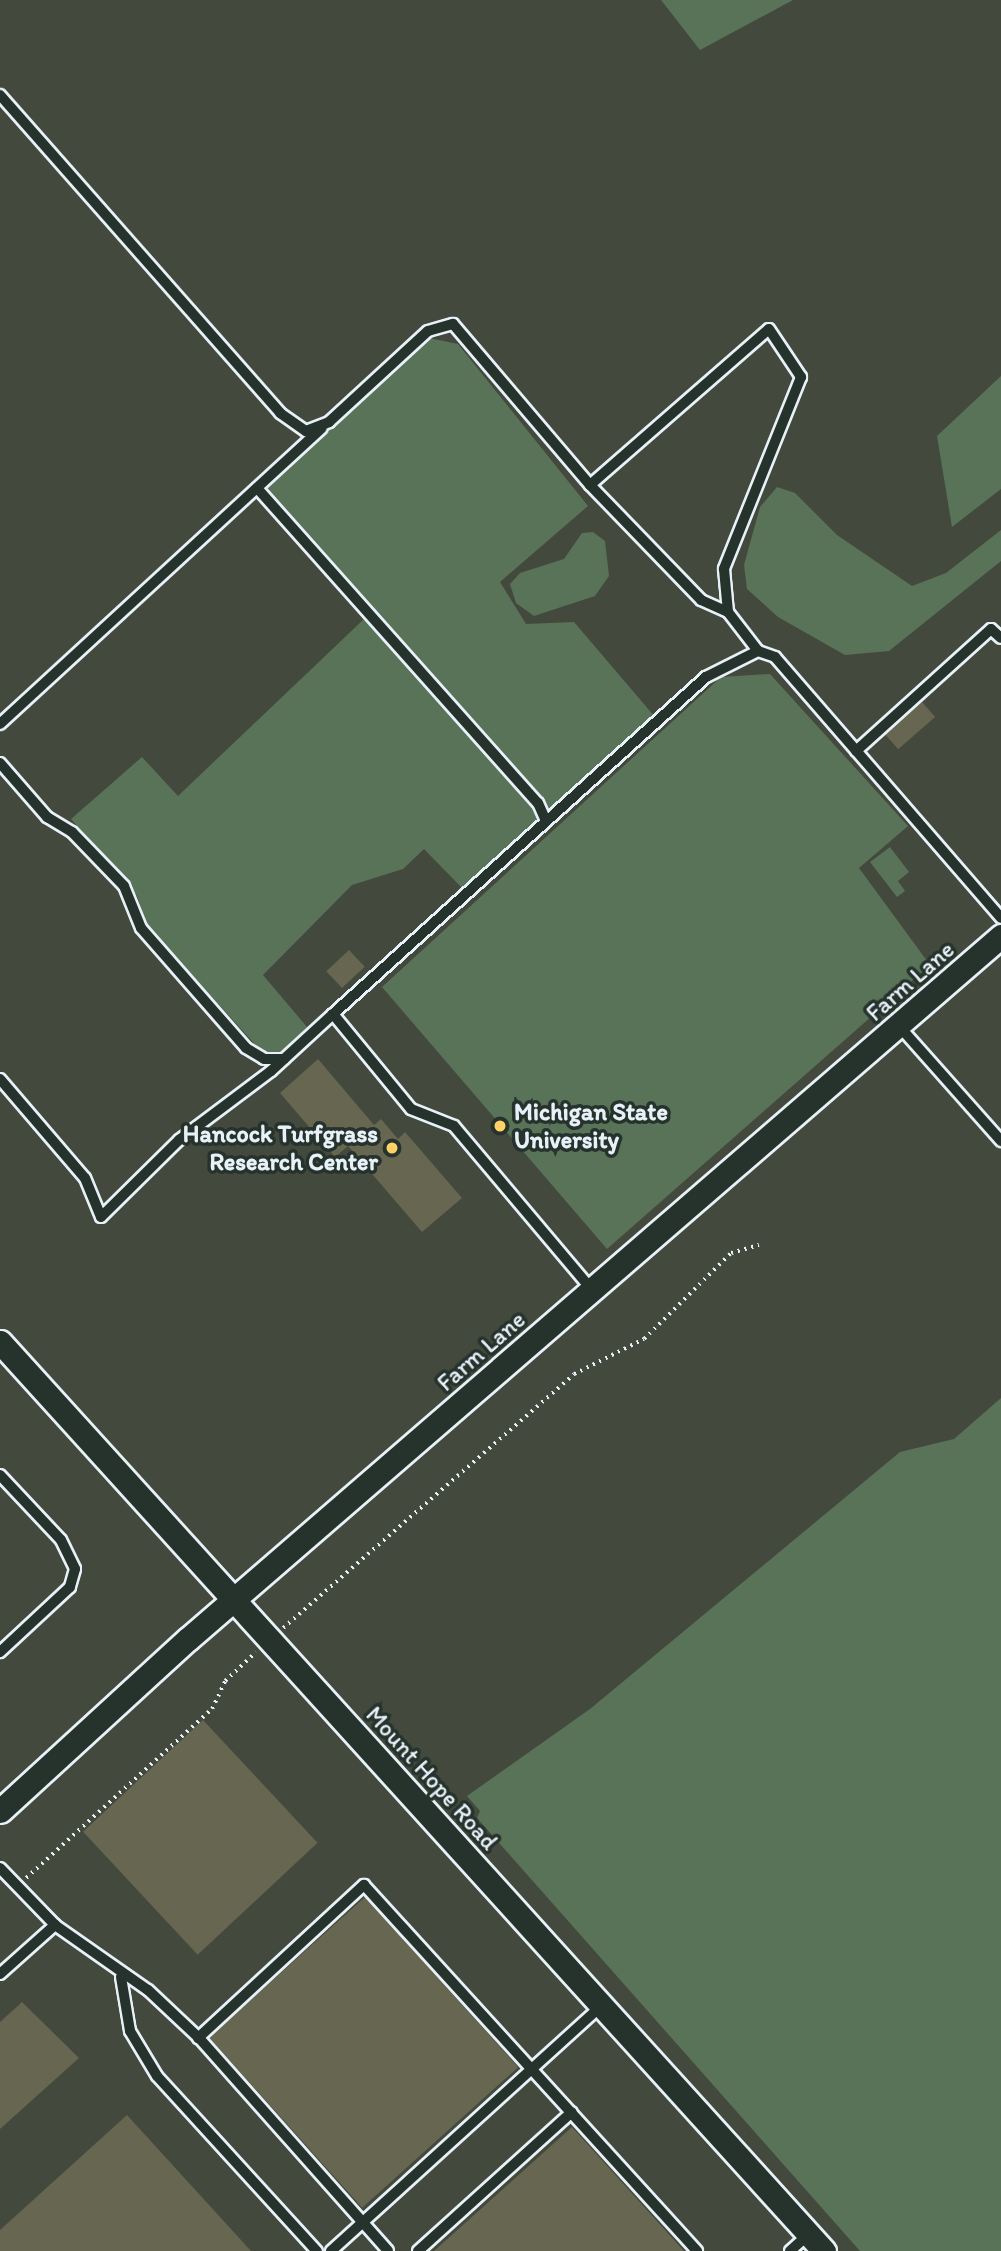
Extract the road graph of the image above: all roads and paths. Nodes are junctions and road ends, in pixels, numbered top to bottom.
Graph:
1 (0, 95) edge
2 (329, 422) junction
3 (590, 485) junction
4 (257, 488) junction
5 (728, 612) junction
6 (1001, 638) edge
7 (758, 650) junction
8 (0, 724) edge
9 (856, 751) junction
10 (0, 763) edge
11 (546, 821) junction
12 (1001, 918) edge
13 (1001, 936) edge
14 (333, 1014) junction
15 (899, 1026) junction
16 (284, 1059) junction
17 (0, 1079) edge
18 (1001, 1141) edge
19 (759, 1245) dead end
20 (592, 1290) junction
21 (0, 1342) edge
22 (0, 1475) edge
23 (234, 1600) junction
24 (270, 1639) junction
25 (0, 1652) edge
26 (0, 1811) edge
27 (0, 1868) edge
28 (17, 1886) junction
29 (55, 1925) junction
30 (0, 1974) edge
31 (121, 1977) junction
32 (603, 2005) junction
33 (198, 2038) junction
34 (531, 2071) junction
35 (572, 2112) junction
36 (363, 2223) junction
37 (816, 2243) edge
38 (317, 2251) edge
39 (331, 2251) edge
40 (388, 2251) edge
41 (418, 2251) edge
42 (697, 2251) edge
43 (790, 2251) edge

1 - 2 lane
2 - 3 lane
2 - 4 lane
3 - 5 lane
3 - 5 lane
4 - 8 lane
4 - 11 lane
5 - 7 lane
6 - 9 lane
7 - 9 lane
7 - 11 lane
9 - 12 lane
10 - 16 lane
11 - 14 lane
13 - 15 street, Farm Lane
14 - 16 lane
14 - 20 lane
15 - 18 lane
15 - 20 street, Farm Lane
16 - 17 lane
19 - 24 path
20 - 23 street, Farm Lane
21 - 23 street, Mount Hope Road
22 - 25 lane
23 - 24 street, Mount Hope Road
23 - 26 street, Farm Lane
24 - 28 path
24 - 32 street, Mount Hope Road
27 - 28 lane
28 - 29 lane
29 - 30 lane
29 - 31 lane
31 - 33 lane
31 - 38 lane
32 - 34 lane
32 - 37 street, Mount Hope Road
33 - 34 lane
33 - 36 lane
34 - 35 lane
34 - 36 lane
35 - 41 lane
35 - 42 lane
36 - 39 lane
36 - 40 lane
37 - 43 lane

